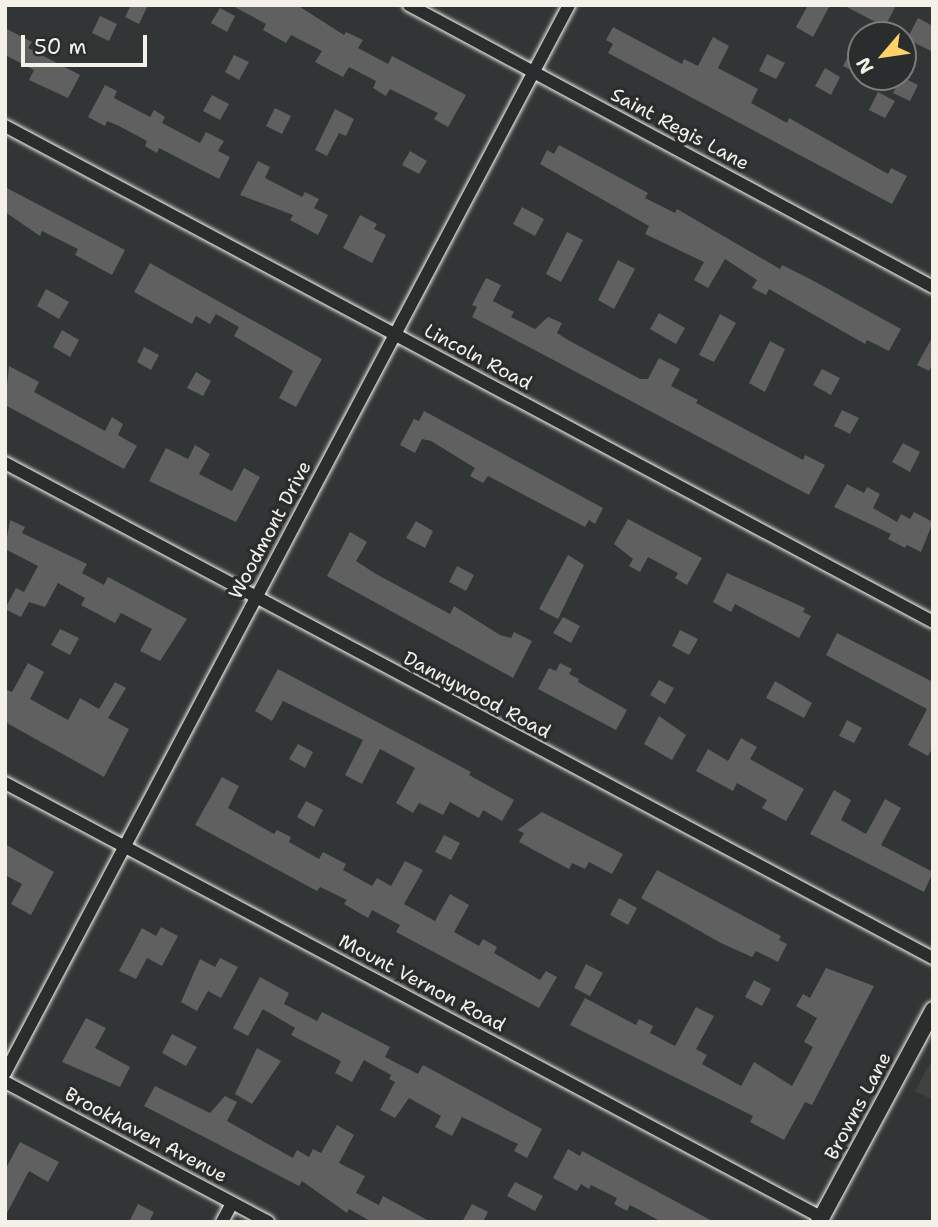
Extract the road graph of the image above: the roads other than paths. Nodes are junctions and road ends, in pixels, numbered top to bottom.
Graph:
1 (409, 5) edge
2 (569, 5) edge
3 (534, 72) junction
4 (5, 126) edge
5 (933, 287) edge
6 (396, 334) junction
7 (5, 463) edge
8 (257, 597) junction
9 (933, 622) edge
10 (5, 783) edge
11 (124, 846) junction
12 (933, 958) edge
13 (933, 1010) edge
14 (5, 1073) edge
15 (5, 1082) edge
16 (232, 1203) junction
17 (820, 1219) edge
18 (222, 1222) edge
19 (268, 1222) edge

1 - 3 street, Saint Regis Lane
2 - 3 street, Woodmont Drive
3 - 5 street, Saint Regis Lane
3 - 6 street, Woodmont Drive
4 - 6 street, Lincoln Road
6 - 8 street, Woodmont Drive
6 - 9 street, Lincoln Road
7 - 8 street, Dannywood Road
8 - 11 street, Woodmont Drive
8 - 12 street, Dannywood Road
10 - 11 street, Mount Vernon Road
11 - 14 street, Woodmont Drive
11 - 17 street, Mount Vernon Road
13 - 17 street, Browns Lane
15 - 16 street, Brookhaven Avenue
16 - 18 street
16 - 19 street, Brookhaven Avenue

